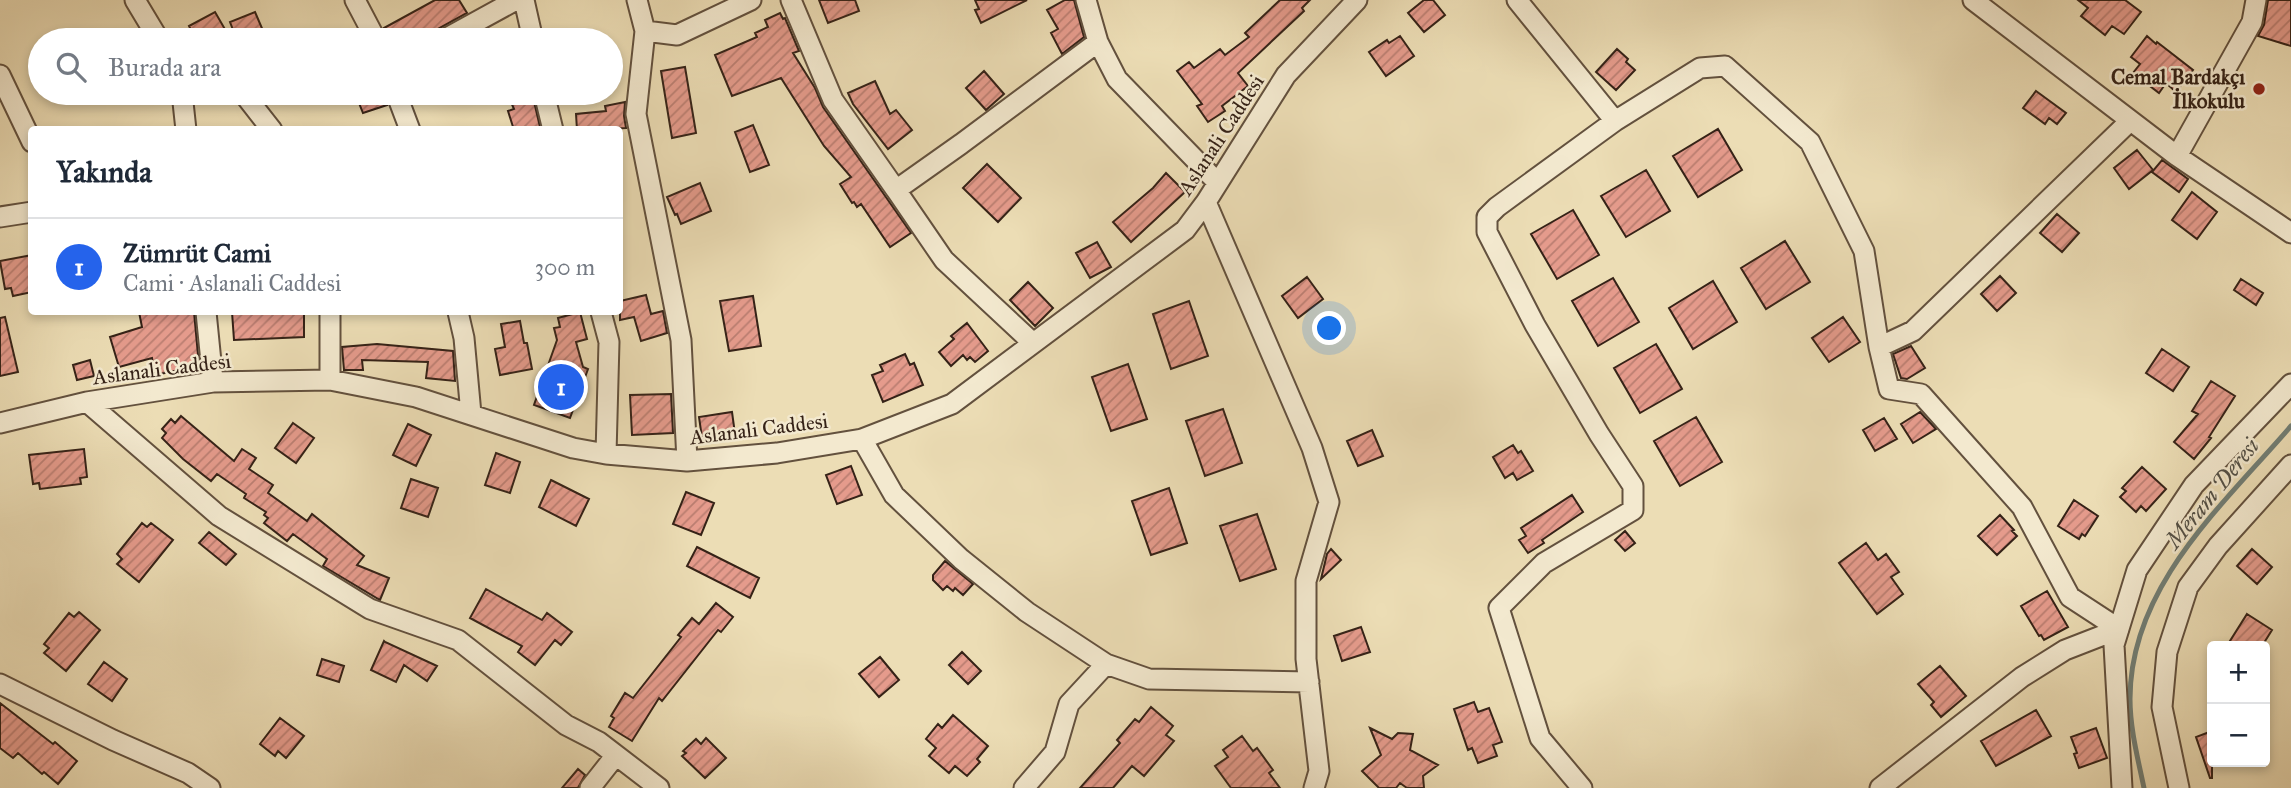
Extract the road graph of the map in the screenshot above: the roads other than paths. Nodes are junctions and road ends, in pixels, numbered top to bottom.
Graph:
1 (135, 0) edge
2 (355, 0) edge
3 (516, 0) edge
4 (524, 0) edge
5 (637, 0) edge
6 (751, 0) edge
7 (792, 0) edge
8 (1086, 0) edge
9 (1357, 0) edge
10 (1517, 0) edge
11 (1973, 0) edge
12 (2256, 0) edge
13 (152, 28) edge
14 (370, 28) edge
15 (465, 28) edge
16 (530, 28) edge
17 (645, 31) junction
18 (1098, 42) junction
19 (0, 75) edge
20 (183, 105) edge
21 (252, 105) edge
22 (401, 105) edge
23 (547, 105) edge
24 (1615, 121) junction
25 (2130, 121) junction
26 (186, 126) edge
27 (269, 126) edge
28 (408, 126) edge
29 (552, 126) edge
30 (28, 134) edge
31 (2177, 156) junction
32 (1217, 182) junction
33 (896, 190) junction
34 (1206, 202) junction
35 (28, 213) edge
36 (0, 217) edge
37 (2291, 233) edge
38 (205, 315) edge
39 (330, 315) edge
40 (459, 315) edge
41 (602, 315) edge
42 (1033, 343) junction
43 (1879, 347) junction
44 (330, 380) junction
45 (213, 382) junction
46 (2291, 384) edge
47 (87, 402) junction
48 (471, 414) junction
49 (0, 423) edge
50 (862, 439) junction
51 (606, 454) junction
52 (687, 461) junction
53 (2291, 466) edge
54 (2119, 629) junction
55 (1106, 664) junction
56 (1309, 682) junction
57 (0, 684) edge
58 (616, 755) junction
59 (210, 788) edge
60 (590, 788) edge
61 (659, 788) edge
62 (1024, 788) edge
63 (1314, 788) edge
64 (1582, 788) edge
65 (1880, 788) edge
66 (2122, 788) edge
67 (2179, 788) edge

1 - 13 street
2 - 14 street
3 - 15 street
4 - 16 street
5 - 17 street
6 - 17 street
7 - 33 street
8 - 18 street
9 - 32 street, Aslanali Caddesi
10 - 24 street
11 - 25 street
12 - 31 street
17 - 52 street
18 - 32 street
18 - 33 street
19 - 30 street
20 - 26 street
21 - 27 street
22 - 28 street
23 - 29 street
24 - 43 street
24 - 64 street
25 - 31 street
25 - 43 street
31 - 37 street
32 - 34 street, Aslanali Caddesi
33 - 42 street
34 - 42 street, Aslanali Caddesi
34 - 56 street
35 - 36 street
38 - 45 street
39 - 44 street
40 - 48 street
41 - 51 street
42 - 50 street, Aslanali Caddesi
43 - 54 street
44 - 45 street, Aslanali Caddesi
44 - 48 street, Aslanali Caddesi
45 - 47 street, Aslanali Caddesi
46 - 54 street
47 - 49 street, Aslanali Caddesi
47 - 58 street
48 - 51 street, Aslanali Caddesi
50 - 52 street, Aslanali Caddesi
50 - 55 street
51 - 52 street, Aslanali Caddesi
53 - 67 street
54 - 65 street
54 - 66 street
55 - 56 street
55 - 62 street
56 - 63 street
57 - 59 street
58 - 60 street
58 - 61 street

